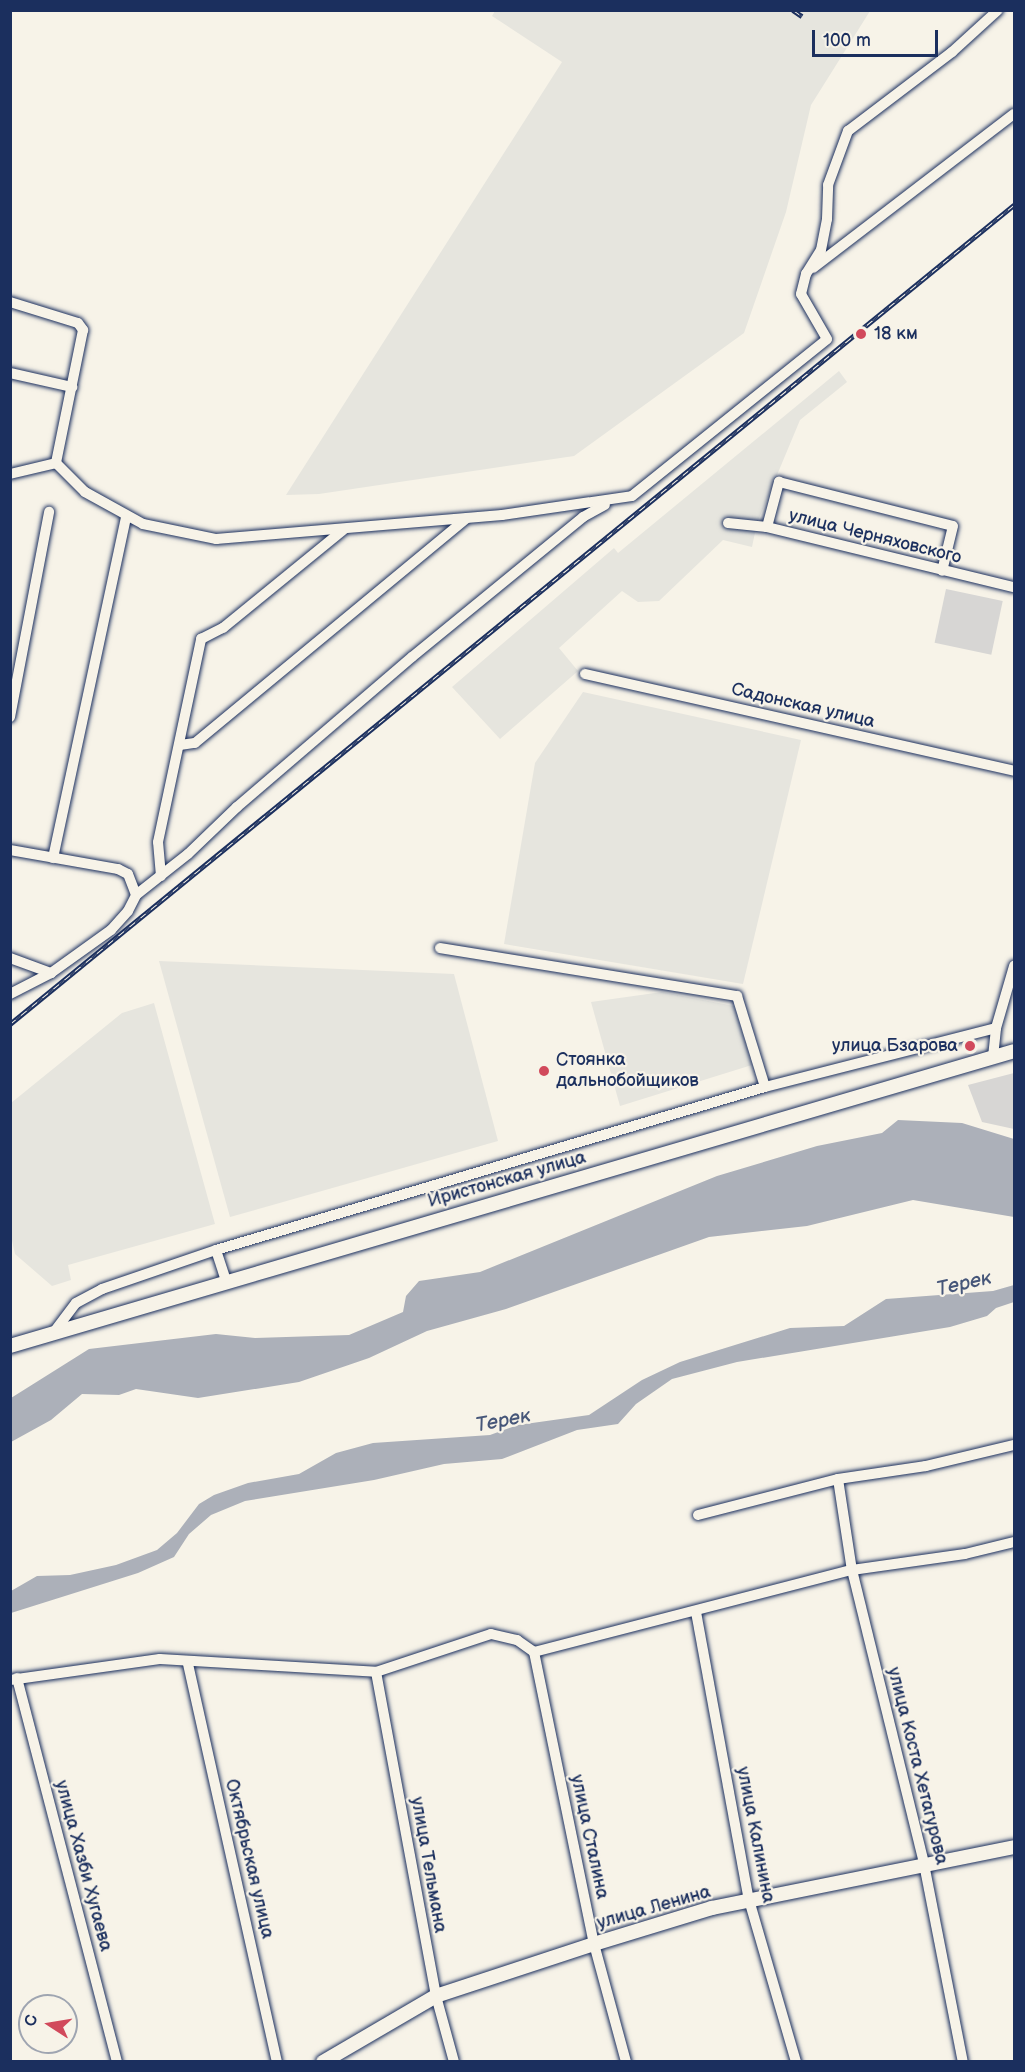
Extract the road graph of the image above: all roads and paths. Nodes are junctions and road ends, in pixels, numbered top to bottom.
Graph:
1 (998, 10) edge
2 (1014, 114) edge
3 (806, 274) junction
4 (10, 302) edge
5 (10, 373) edge
6 (72, 387) junction
7 (56, 463) junction
8 (10, 474) edge
9 (609, 502) junction
10 (49, 512) dead end
11 (126, 517) junction
12 (468, 517) junction
13 (728, 523) dead end
14 (767, 527) junction
15 (343, 530) junction
16 (942, 571) junction
17 (1014, 587) edge
18 (585, 674) dead end
19 (10, 717) edge
20 (180, 746) junction
21 (1014, 771) edge
22 (10, 850) edge
23 (53, 858) junction
24 (161, 876) junction
25 (136, 895) junction
26 (440, 948) dead end
27 (10, 958) edge
28 (1014, 966) edge
29 (51, 973) junction
30 (10, 994) edge
31 (996, 1028) junction
32 (1014, 1051) edge
33 (993, 1057) junction
34 (765, 1087) junction
35 (216, 1250) junction
36 (226, 1281) junction
37 (54, 1332) junction
38 (10, 1346) edge
39 (1014, 1444) edge
40 (838, 1479) junction
41 (698, 1515) dead end
42 (1014, 1542) edge
43 (852, 1570) junction
44 (696, 1612) junction
45 (534, 1652) junction
46 (188, 1664) junction
47 (376, 1672) junction
48 (14, 1679) edge
49 (1014, 1847) edge
50 (924, 1864) junction
51 (750, 1900) junction
52 (594, 1944) junction
53 (436, 1996) junction
54 (117, 2061) edge
55 (277, 2061) edge
56 (323, 2061) edge
57 (454, 2061) edge
58 (626, 2061) edge
59 (796, 2061) edge
60 (963, 2061) edge

1 - 3 street
2 - 3 street
3 - 9 street
4 - 6 street
5 - 6 street
6 - 7 street
7 - 8 street
7 - 11 street
9 - 12 street
9 - 24 street
10 - 19 street
11 - 15 street
11 - 23 street
12 - 15 street
12 - 20 street
13 - 14 street, улица Черняховского
14 - 16 street, улица Черняховского
14 - 16 street
15 - 20 street
16 - 17 street, улица Черняховского
18 - 21 street, Садонская улица
20 - 24 street
22 - 23 street
23 - 25 street
24 - 25 street
25 - 29 street
26 - 34 street
27 - 29 street
28 - 31 street
29 - 30 street
31 - 33 street
31 - 34 street
32 - 33 main road, Иристонская улица
33 - 36 main road, Иристонская улица
34 - 35 street
35 - 36 street
35 - 37 street
36 - 37 main road, Иристонская улица
37 - 38 main road, Иристонская улица
39 - 40 street
40 - 41 street
40 - 43 street, улица Коста Хетагурова
42 - 43 street
43 - 44 street
43 - 50 street, улица Коста Хетагурова
44 - 45 street
44 - 51 street, улица Калинина
45 - 47 street
45 - 52 street, улица Сталина
46 - 47 street
46 - 48 street
46 - 55 street, Октябрьская улица
47 - 53 street, улица Тельмана
48 - 54 street, улица Хазби Хугаева
49 - 50 main road, улица Ленина
50 - 51 main road, улица Ленина
50 - 60 street, улица Коста Хетагурова
51 - 52 main road, улица Ленина
51 - 59 street, улица Калинина
52 - 53 main road, улица Ленина
52 - 58 street, улица Сталина
53 - 56 main road, улица Ленина
53 - 57 street, улица Тельмана

